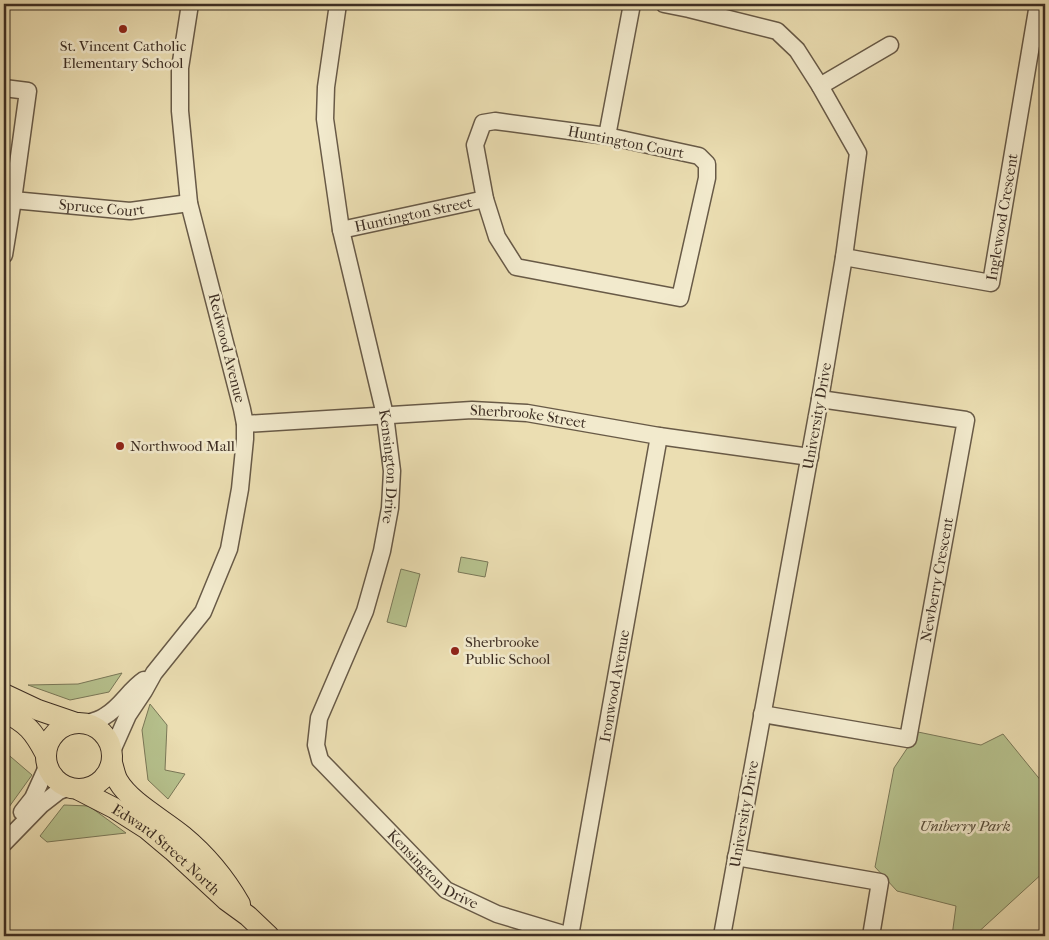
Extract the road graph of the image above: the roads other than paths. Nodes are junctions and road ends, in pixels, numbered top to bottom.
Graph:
1 (190, 4) edge
2 (338, 4) edge
3 (632, 4) edge
4 (664, 4) edge
5 (1038, 4) edge
6 (690, 6) edge
7 (890, 45) dead end
8 (820, 86) junction
9 (4, 88) edge
10 (608, 136) junction
11 (13, 200) junction
12 (485, 200) junction
13 (190, 203) junction
14 (341, 230) junction
15 (4, 255) edge
16 (844, 257) junction
17 (820, 399) junction
18 (386, 415) junction
19 (245, 424) junction
20 (660, 436) junction
21 (810, 457) junction
22 (154, 673) junction
23 (4, 694) edge
24 (4, 712) edge
25 (762, 714) junction
26 (81, 723) junction
27 (112, 757) junction
28 (46, 760) junction
29 (74, 789) junction
30 (6, 841) edge
31 (736, 857) junction
32 (248, 916) junction
33 (269, 936) edge
34 (570, 936) edge
35 (722, 936) edge
36 (871, 936) edge

1 - 13 street, Redwood Avenue
2 - 14 street, Kensington Drive
3 - 10 street
4 - 6 street, University Drive
5 - 16 street, Inglewood Crescent
6 - 8 street, University Drive
7 - 8 street
8 - 16 street, University Drive
9 - 11 street
10 - 12 street, Huntington Court
10 - 12 street, Huntington Court
11 - 13 street, Spruce Court
11 - 15 street
12 - 14 street, Huntington Street
13 - 19 street, Redwood Avenue
14 - 18 street, Kensington Drive
16 - 17 street, University Drive
17 - 21 street, University Drive
17 - 25 street, Newberry Crescent
18 - 19 street, Sherbrooke Street
18 - 20 street, Sherbrooke Street
18 - 34 street, Kensington Drive
19 - 22 street, Redwood Avenue
20 - 21 street, Sherbrooke Street
20 - 34 street, Ironwood Avenue
21 - 25 street, University Drive
22 - 26 street, Redwood Avenue
22 - 27 street, Redwood Avenue
23 - 26 main road
24 - 28 main road
25 - 31 street, University Drive
26 - 27 main road
26 - 28 main road
27 - 29 main road
27 - 32 main road, Edward Street North
28 - 29 main road
28 - 30 street
29 - 30 street
29 - 32 main road, Edward Street North
31 - 35 street, University Drive
31 - 36 street
32 - 33 main road, Edward Street North

